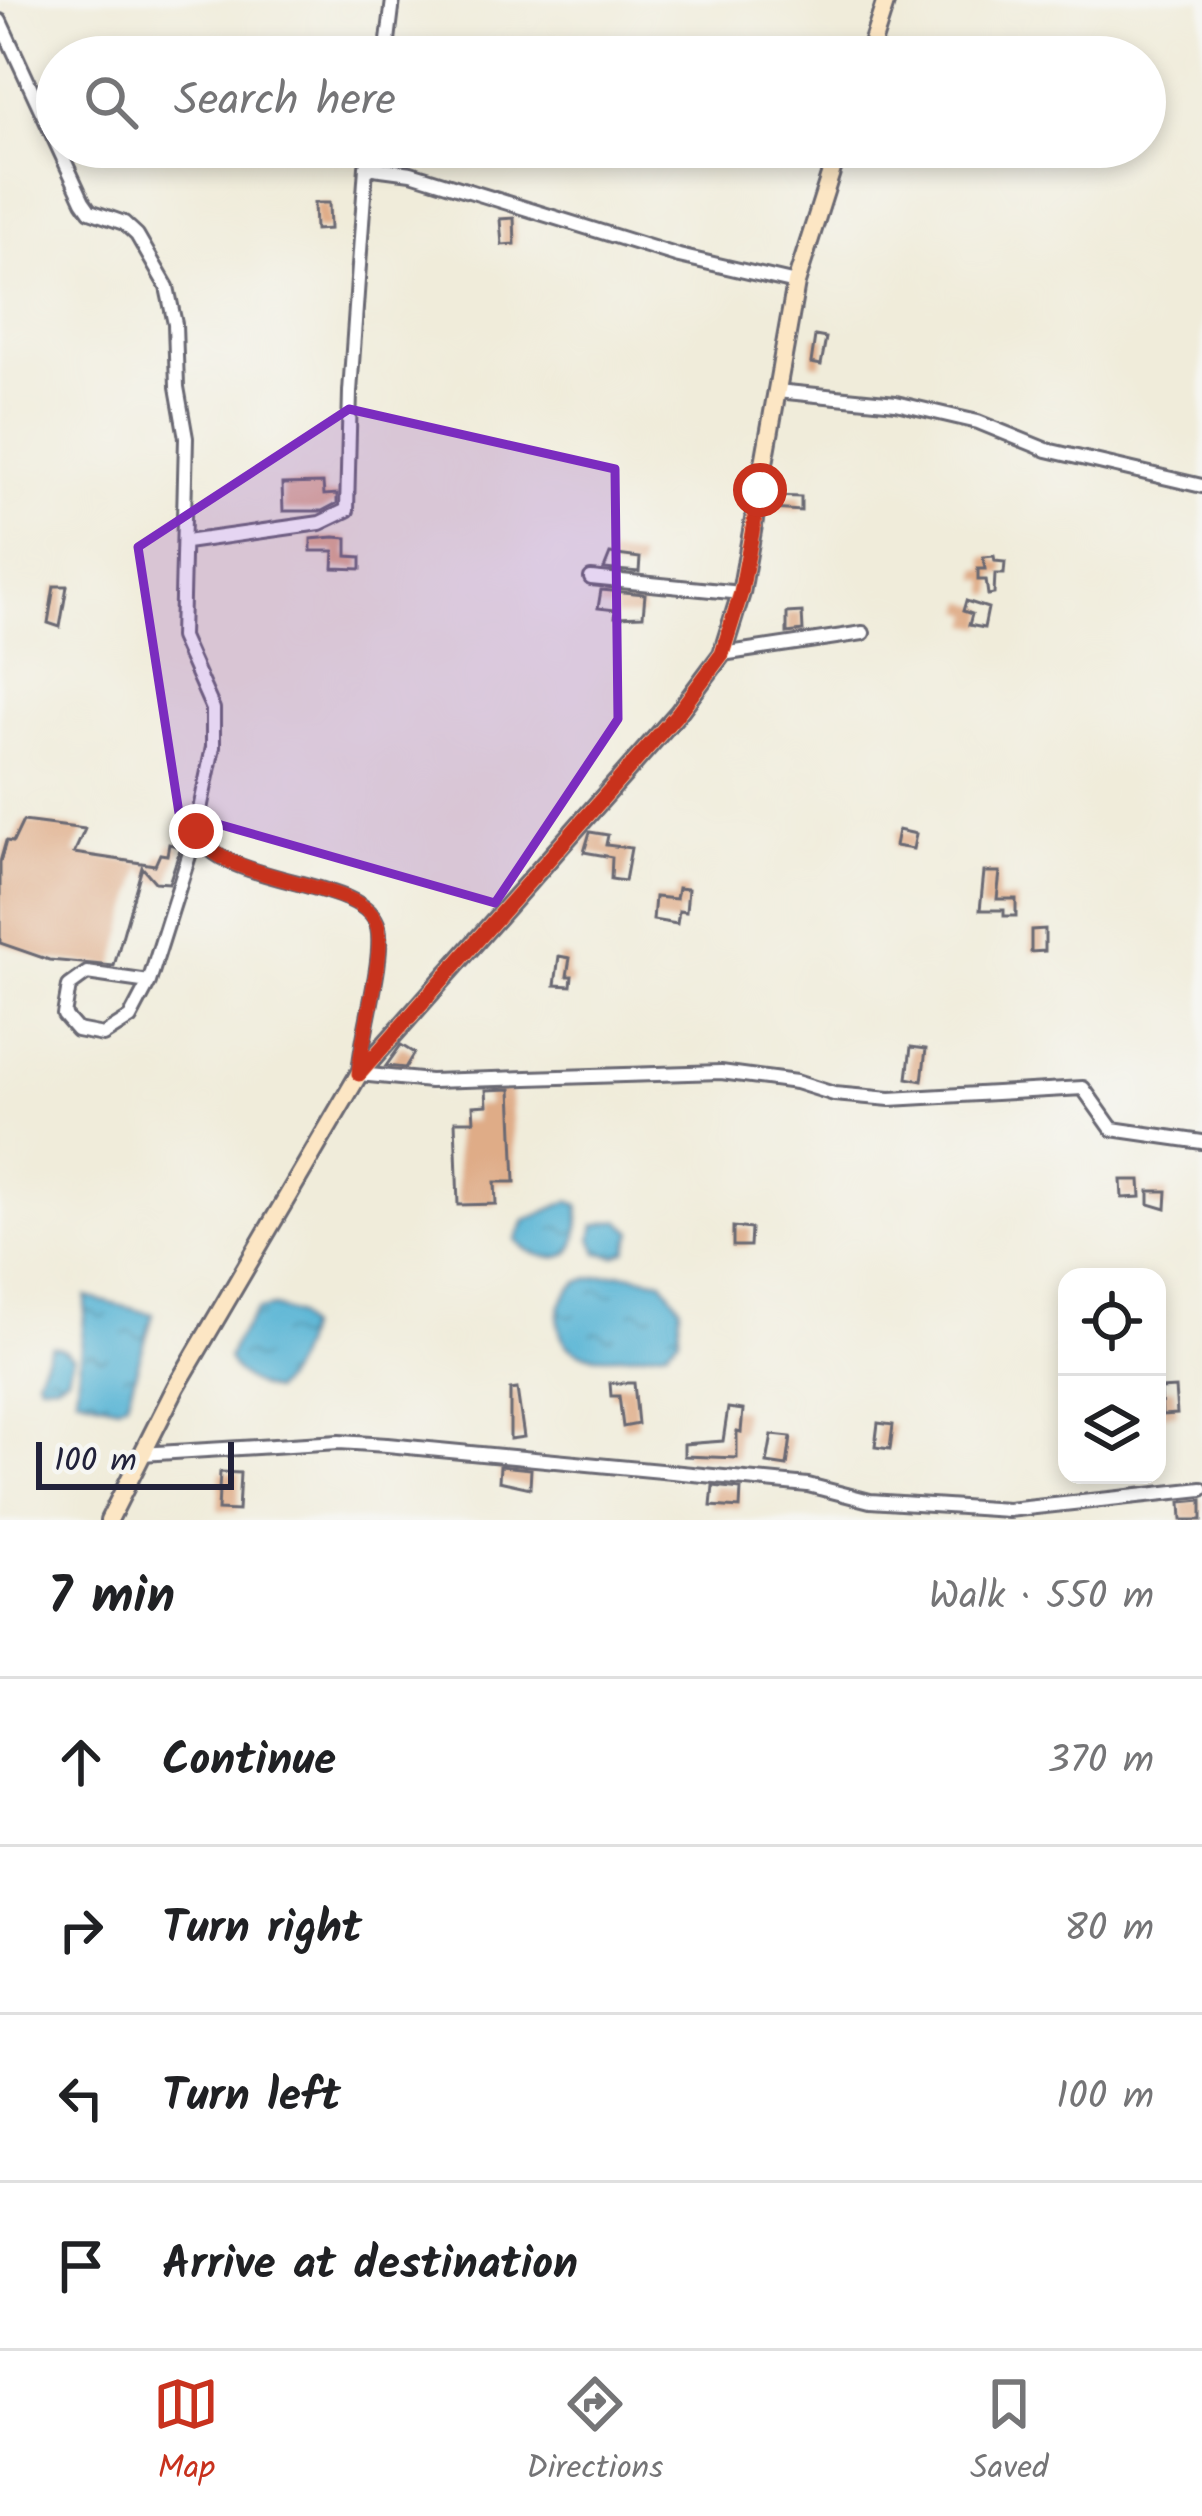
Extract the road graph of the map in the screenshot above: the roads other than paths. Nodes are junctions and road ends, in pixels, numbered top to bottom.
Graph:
1 (393, 0) edge
2 (886, 0) edge
3 (0, 21) edge
4 (389, 36) edge
5 (875, 36) edge
6 (36, 100) edge
7 (67, 168) edge
8 (366, 168) edge
9 (374, 168) edge
10 (832, 168) edge
11 (796, 283) junction
12 (777, 392) junction
13 (1202, 486) edge
14 (186, 542) junction
15 (591, 578) dead end
16 (741, 593) junction
17 (863, 633) dead end
18 (722, 654) junction
19 (196, 831) junction
20 (148, 982) junction
21 (359, 1074) junction
22 (1202, 1142) edge
23 (141, 1454) junction
24 (1202, 1489) edge
25 (109, 1520) edge

1 - 4 street
2 - 5 main road
3 - 6 street
7 - 14 street
8 - 14 street
9 - 11 street
10 - 11 main road
11 - 12 main road
12 - 13 street
12 - 16 main road
14 - 19 street
15 - 16 street
16 - 18 main road
17 - 18 street
18 - 21 main road
19 - 20 street
19 - 21 street
20 - 20 street
21 - 22 street
21 - 23 main road
23 - 24 street
23 - 25 main road

